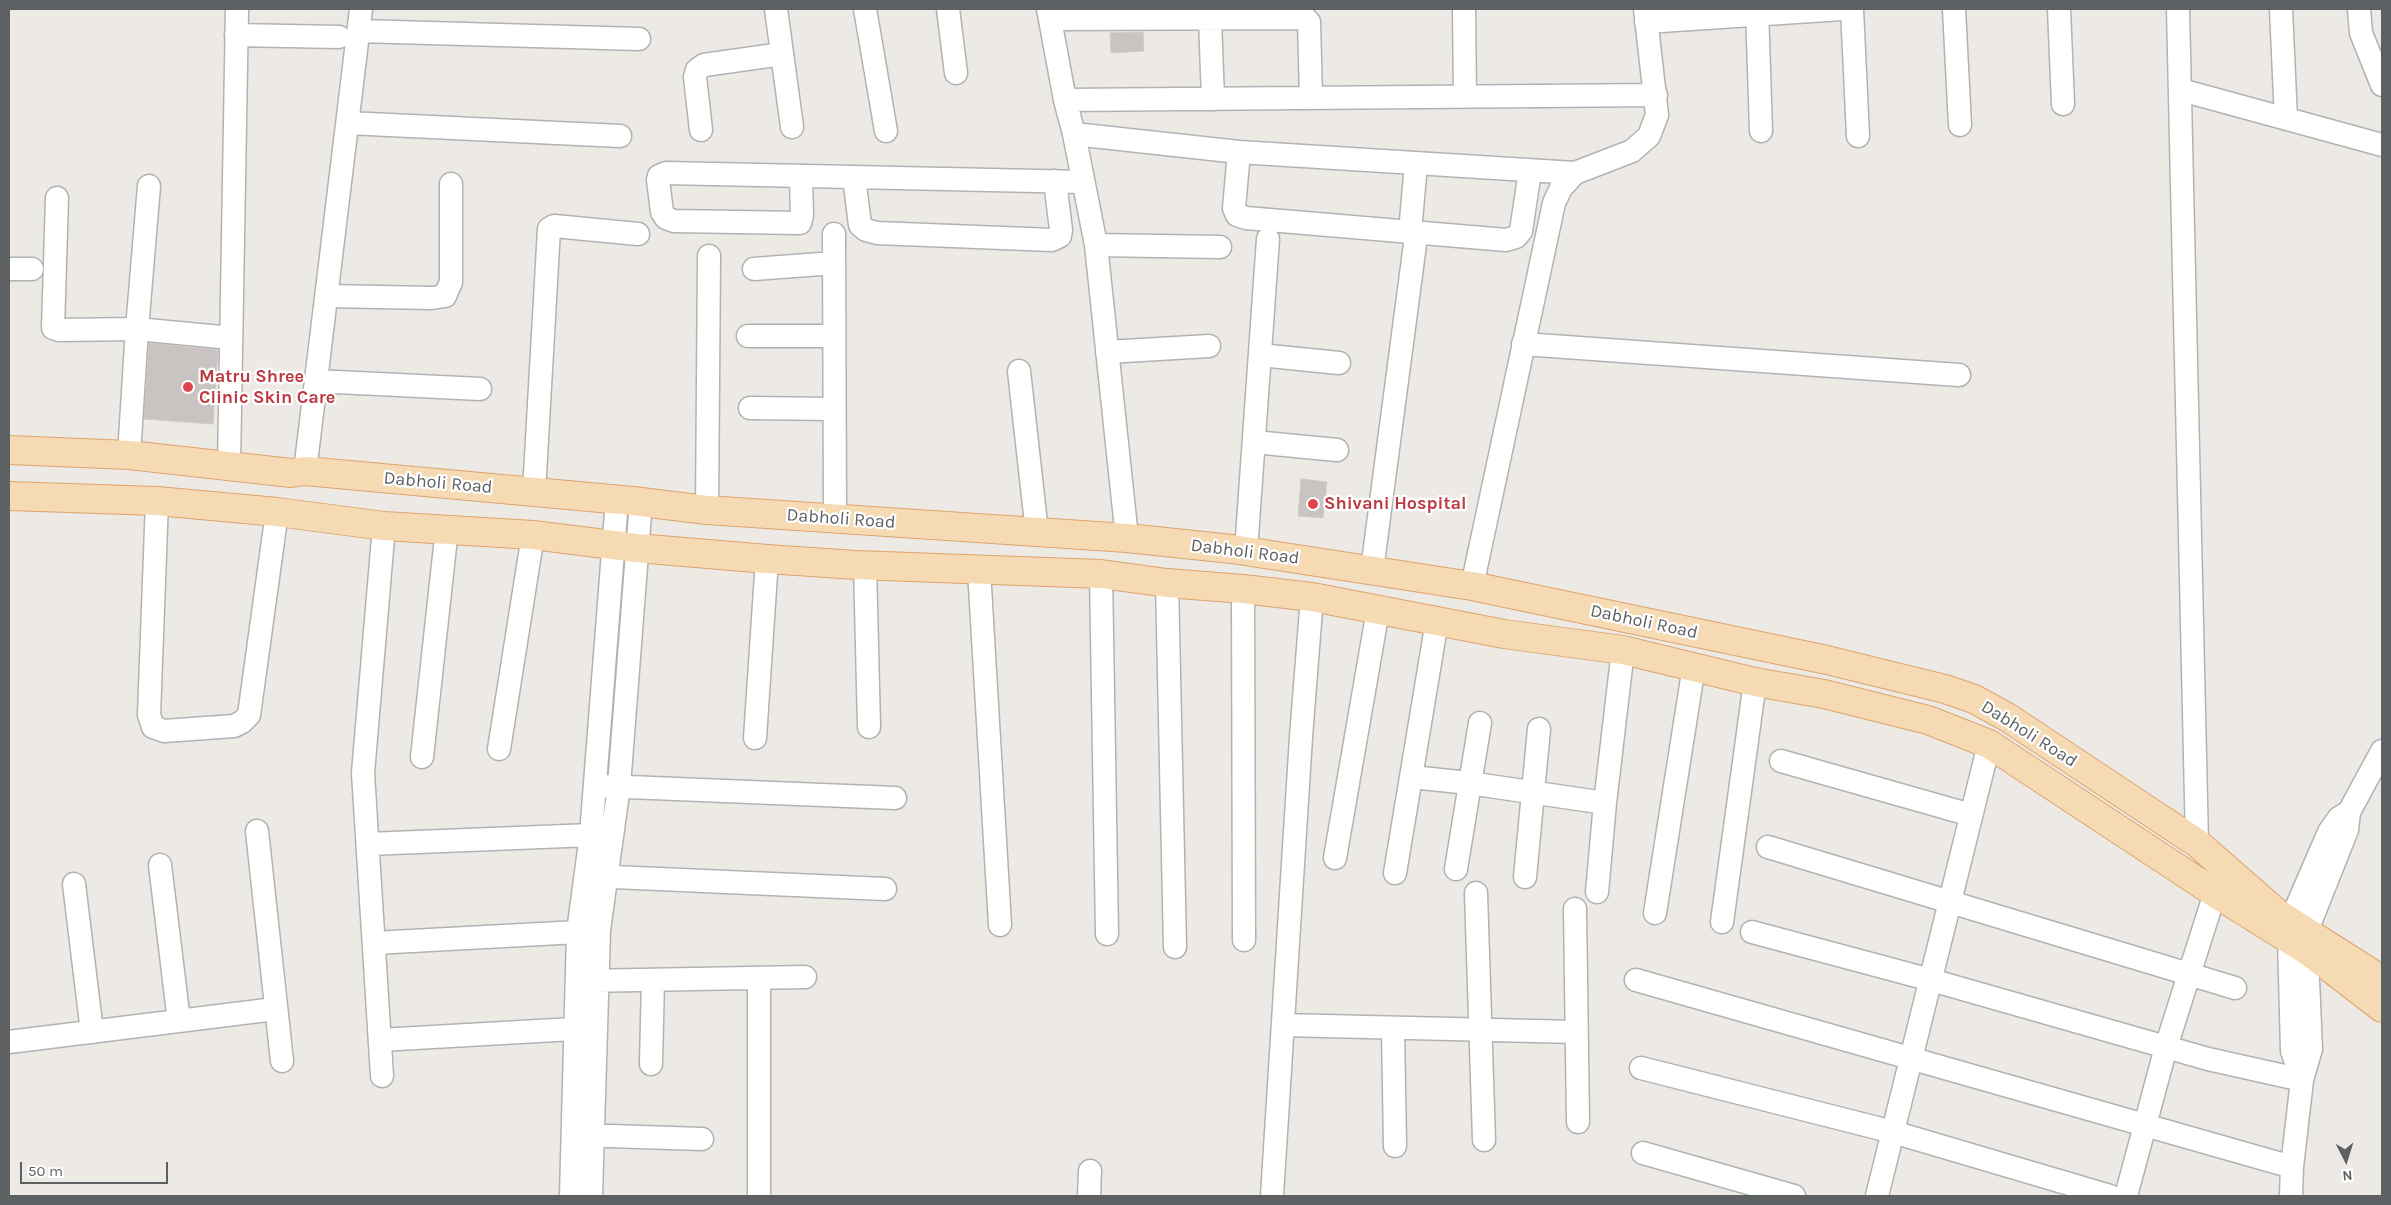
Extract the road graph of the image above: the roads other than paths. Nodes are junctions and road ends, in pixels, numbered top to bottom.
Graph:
1 (237, 9) edge
2 (361, 9) edge
3 (776, 9) edge
4 (865, 9) edge
5 (948, 9) edge
6 (1464, 9) edge
7 (1842, 9) edge
8 (1852, 9) edge
9 (1954, 9) edge
10 (2059, 9) edge
11 (2178, 9) edge
12 (2280, 9) edge
13 (2359, 9) edge
14 (1757, 12) edge
15 (1049, 14) edge
16 (1646, 15) edge
17 (1210, 19) junction
18 (349, 34) junction
19 (236, 35) junction
20 (639, 39) dead end
21 (782, 54) junction
22 (956, 73) dead end
23 (2382, 85) edge
24 (2181, 90) junction
25 (1656, 95) junction
26 (1465, 96) junction
27 (1312, 98) junction
28 (1213, 99) junction
29 (1065, 100) junction
30 (2063, 104) dead end
31 (2286, 119) junction
32 (348, 123) junction
33 (1960, 125) dead end
34 (792, 127) dead end
35 (701, 130) dead end
36 (886, 131) dead end
37 (1761, 131) dead end
38 (1074, 134) junction
39 (620, 136) dead end
40 (1858, 136) dead end
41 (2382, 145) edge
42 (1239, 152) junction
43 (1416, 164) junction
44 (1530, 171) junction
45 (1575, 174) junction
46 (801, 176) junction
47 (854, 178) junction
48 (1055, 181) junction
49 (1083, 182) junction
50 (451, 184) dead end
51 (149, 186) dead end
52 (57, 198) dead end
53 (638, 234) dead end
54 (834, 234) dead end
55 (1412, 238) junction
56 (1268, 239) dead end
57 (1096, 245) junction
58 (1220, 247) dead end
59 (709, 256) dead end
60 (834, 263) junction
61 (9, 269) edge
62 (754, 269) dead end
63 (32, 270) dead end
64 (327, 296) junction
65 (136, 329) junction
66 (748, 336) dead end
67 (833, 336) junction
68 (232, 338) junction
69 (1523, 344) junction
70 (1209, 346) dead end
71 (1107, 352) junction
72 (1260, 355) junction
73 (1339, 363) dead end
74 (1019, 371) dead end
75 (1959, 376) dead end
76 (316, 381) junction
77 (480, 389) dead end
78 (750, 408) dead end
79 (833, 409) junction
80 (1254, 442) junction
81 (9, 450) edge
82 (1337, 450) dead end
83 (129, 455) junction
84 (228, 466) junction
85 (305, 471) junction
86 (534, 492) junction
87 (9, 496) edge
88 (157, 501) junction
89 (629, 501) junction
90 (707, 510) junction
91 (277, 512) junction
92 (835, 518) junction
93 (384, 526) junction
94 (447, 528) junction
95 (1036, 532) junction
96 (533, 535) junction
97 (1127, 538) junction
98 (625, 547) junction
99 (1246, 551) junction
100 (767, 559) junction
101 (865, 565) junction
102 (979, 570) junction
103 (1372, 570) junction
104 (1101, 574) junction
105 (1167, 583) junction
106 (1472, 586) junction
107 (1243, 589) junction
108 (1312, 598) junction
109 (1378, 610) junction
110 (1437, 621) junction
111 (1623, 650) junction
112 (1694, 666) junction
113 (1755, 682) junction
114 (602, 692) junction
115 (626, 694) junction
116 (1480, 723) dead end
117 (869, 727) dead end
118 (1539, 729) dead end
119 (754, 738) dead end
120 (1989, 744) junction
121 (500, 749) dead end
122 (2382, 751) edge
123 (422, 757) dead end
124 (1781, 761) dead end
125 (1412, 777) junction
126 (1469, 783) junction
127 (595, 785) junction
128 (619, 786) junction
129 (1532, 791) junction
130 (895, 798) dead end
131 (1604, 803) junction
132 (1972, 815) junction
133 (257, 831) dead end
134 (591, 835) junction
135 (2197, 843) junction
136 (368, 844) junction
137 (1768, 847) dead end
138 (1334, 858) dead end
139 (160, 865) dead end
140 (1456, 870) dead end
141 (1395, 873) dead end
142 (597, 876) junction
143 (1524, 877) dead end
144 (74, 884) dead end
145 (885, 889) dead end
146 (1597, 892) dead end
147 (1476, 893) dead end
148 (2215, 893) junction
149 (1950, 901) junction
150 (1575, 909) dead end
151 (1655, 914) dead end
152 (1722, 922) dead end
153 (1000, 925) dead end
154 (578, 932) junction
155 (1752, 932) dead end
156 (1107, 934) dead end
157 (2298, 936) junction
158 (1244, 940) dead end
159 (374, 943) junction
160 (1175, 947) dead end
161 (2189, 973) junction
162 (805, 977) dead end
163 (759, 978) junction
164 (2382, 979) edge
165 (653, 980) junction
166 (1636, 980) dead end
167 (1931, 980) junction
168 (577, 981) junction
169 (599, 981) junction
170 (2235, 988) dead end
171 (2382, 1008) edge
172 (275, 1009) junction
173 (179, 1021) junction
174 (1283, 1025) junction
175 (587, 1028) junction
176 (1394, 1028) junction
177 (1480, 1030) junction
178 (92, 1032) junction
179 (1577, 1032) junction
180 (380, 1040) junction
181 (9, 1042) edge
182 (2166, 1047) junction
183 (1911, 1058) junction
184 (282, 1062) dead end
185 (651, 1064) dead end
186 (1641, 1068) dead end
187 (382, 1076) dead end
188 (2302, 1080) junction
189 (1578, 1122) dead end
190 (2145, 1126) junction
191 (1893, 1132) junction
192 (583, 1135) junction
193 (702, 1139) dead end
194 (1484, 1140) dead end
195 (1394, 1146) dead end
196 (1644, 1153) dead end
197 (2292, 1167) junction
198 (1090, 1171) dead end
199 (571, 1196) edge
200 (591, 1196) edge
201 (758, 1196) edge
202 (1089, 1196) edge
203 (1272, 1196) edge
204 (1794, 1196) edge
205 (1877, 1196) edge
206 (2110, 1196) edge
207 (2126, 1196) edge
208 (2292, 1196) edge

1 - 19 street
2 - 18 street
3 - 21 street
4 - 36 street
5 - 22 street
6 - 26 street
7 - 14 street
8 - 40 street
9 - 33 street
10 - 30 street
11 - 24 street
12 - 31 street
13 - 23 street
14 - 16 street
14 - 37 street
15 - 17 street
15 - 29 street
16 - 25 street
17 - 27 street
17 - 28 street
18 - 19 street
18 - 20 street
18 - 32 street
19 - 68 street
21 - 34 street
21 - 35 street
24 - 31 street
24 - 135 street
25 - 26 street
25 - 45 street
26 - 27 street
27 - 28 street
28 - 29 street
29 - 38 street
31 - 41 street
32 - 39 street
32 - 64 street
38 - 42 street
38 - 49 street
42 - 43 street
42 - 55 street
43 - 44 street
43 - 55 street
44 - 45 street
44 - 55 street
45 - 69 street
46 - 46 street
46 - 47 street
47 - 48 street
47 - 48 street
48 - 49 street
49 - 57 street
50 - 64 street
51 - 65 street
52 - 65 street
53 - 86 street
54 - 60 street
55 - 103 street
56 - 72 street
57 - 58 street
57 - 71 street
59 - 90 street
60 - 62 street
60 - 67 street
61 - 63 street
64 - 76 street
65 - 68 street
65 - 83 street
66 - 67 street
67 - 79 street
68 - 84 street
69 - 75 street
69 - 106 street
70 - 71 street
71 - 97 street
72 - 73 street
72 - 80 street
74 - 95 street
76 - 77 street
76 - 85 street
78 - 79 street
79 - 92 street
80 - 82 street
80 - 99 street
81 - 83 main road, Dabholi Road
83 - 84 main road, Dabholi Road
84 - 85 main road, Dabholi Road
85 - 86 main road, Dabholi Road
86 - 89 main road, Dabholi Road
87 - 88 main road, Dabholi Road
88 - 91 main road, Dabholi Road
88 - 91 street
89 - 90 main road, Dabholi Road
89 - 98 street
90 - 92 main road, Dabholi Road
91 - 93 main road, Dabholi Road
92 - 95 main road, Dabholi Road
93 - 94 main road, Dabholi Road
93 - 136 street
94 - 96 main road, Dabholi Road
94 - 123 street
95 - 97 main road, Dabholi Road
96 - 98 main road, Dabholi Road
96 - 121 street
97 - 99 main road, Dabholi Road
98 - 100 main road, Dabholi Road
98 - 114 street
98 - 115 street
99 - 103 main road, Dabholi Road
100 - 101 main road, Dabholi Road
100 - 119 street
101 - 102 main road, Dabholi Road
101 - 117 street
102 - 104 main road, Dabholi Road
102 - 153 street
103 - 106 main road, Dabholi Road
104 - 105 main road, Dabholi Road
104 - 156 street
105 - 107 main road, Dabholi Road
105 - 160 street
106 - 135 main road, Dabholi Road
107 - 108 main road, Dabholi Road
107 - 158 street
108 - 109 main road, Dabholi Road
108 - 174 street
109 - 110 main road, Dabholi Road
109 - 138 street
110 - 111 main road, Dabholi Road
110 - 125 street
111 - 112 main road, Dabholi Road
111 - 131 street
112 - 113 main road, Dabholi Road
112 - 151 street
113 - 120 main road, Dabholi Road
113 - 152 street
114 - 115 street
114 - 127 street
115 - 128 street
116 - 126 street
118 - 129 street
120 - 132 street
120 - 148 main road, Dabholi Road
122 - 157 street
124 - 132 street
125 - 126 street
125 - 141 street
126 - 129 street
126 - 140 street
127 - 128 street
127 - 134 street
128 - 130 street
128 - 142 street
129 - 131 street
129 - 143 street
131 - 146 street
132 - 149 street
133 - 172 street
134 - 136 street
134 - 142 street
135 - 157 main road, Dabholi Road
136 - 159 street
137 - 149 street
139 - 173 street
142 - 145 street
142 - 154 street
142 - 169 street
144 - 178 street
147 - 177 street
148 - 157 main road, Dabholi Road
148 - 161 street
149 - 161 street
149 - 167 street
150 - 179 street
154 - 159 street
154 - 168 street
155 - 167 street
157 - 164 main road, Dabholi Road
157 - 171 main road, Dabholi Road
157 - 188 street
159 - 180 street
161 - 170 street
161 - 182 street
162 - 163 street
163 - 165 street
163 - 201 street
165 - 169 street
165 - 185 street
166 - 183 street
167 - 182 street
167 - 183 street
168 - 169 street
168 - 175 street
169 - 175 street
172 - 173 street
172 - 184 street
173 - 178 street
174 - 176 street
174 - 203 street
175 - 180 street
175 - 192 street
176 - 177 street
176 - 195 street
177 - 179 street
177 - 194 street
178 - 181 street
179 - 189 street
180 - 187 street
182 - 188 street
182 - 190 street
183 - 190 street
183 - 191 street
186 - 191 street
188 - 197 street
190 - 197 street
190 - 207 street
191 - 205 street
191 - 206 street
192 - 193 street
192 - 199 street
192 - 200 street
196 - 204 street
197 - 208 street
198 - 202 street

